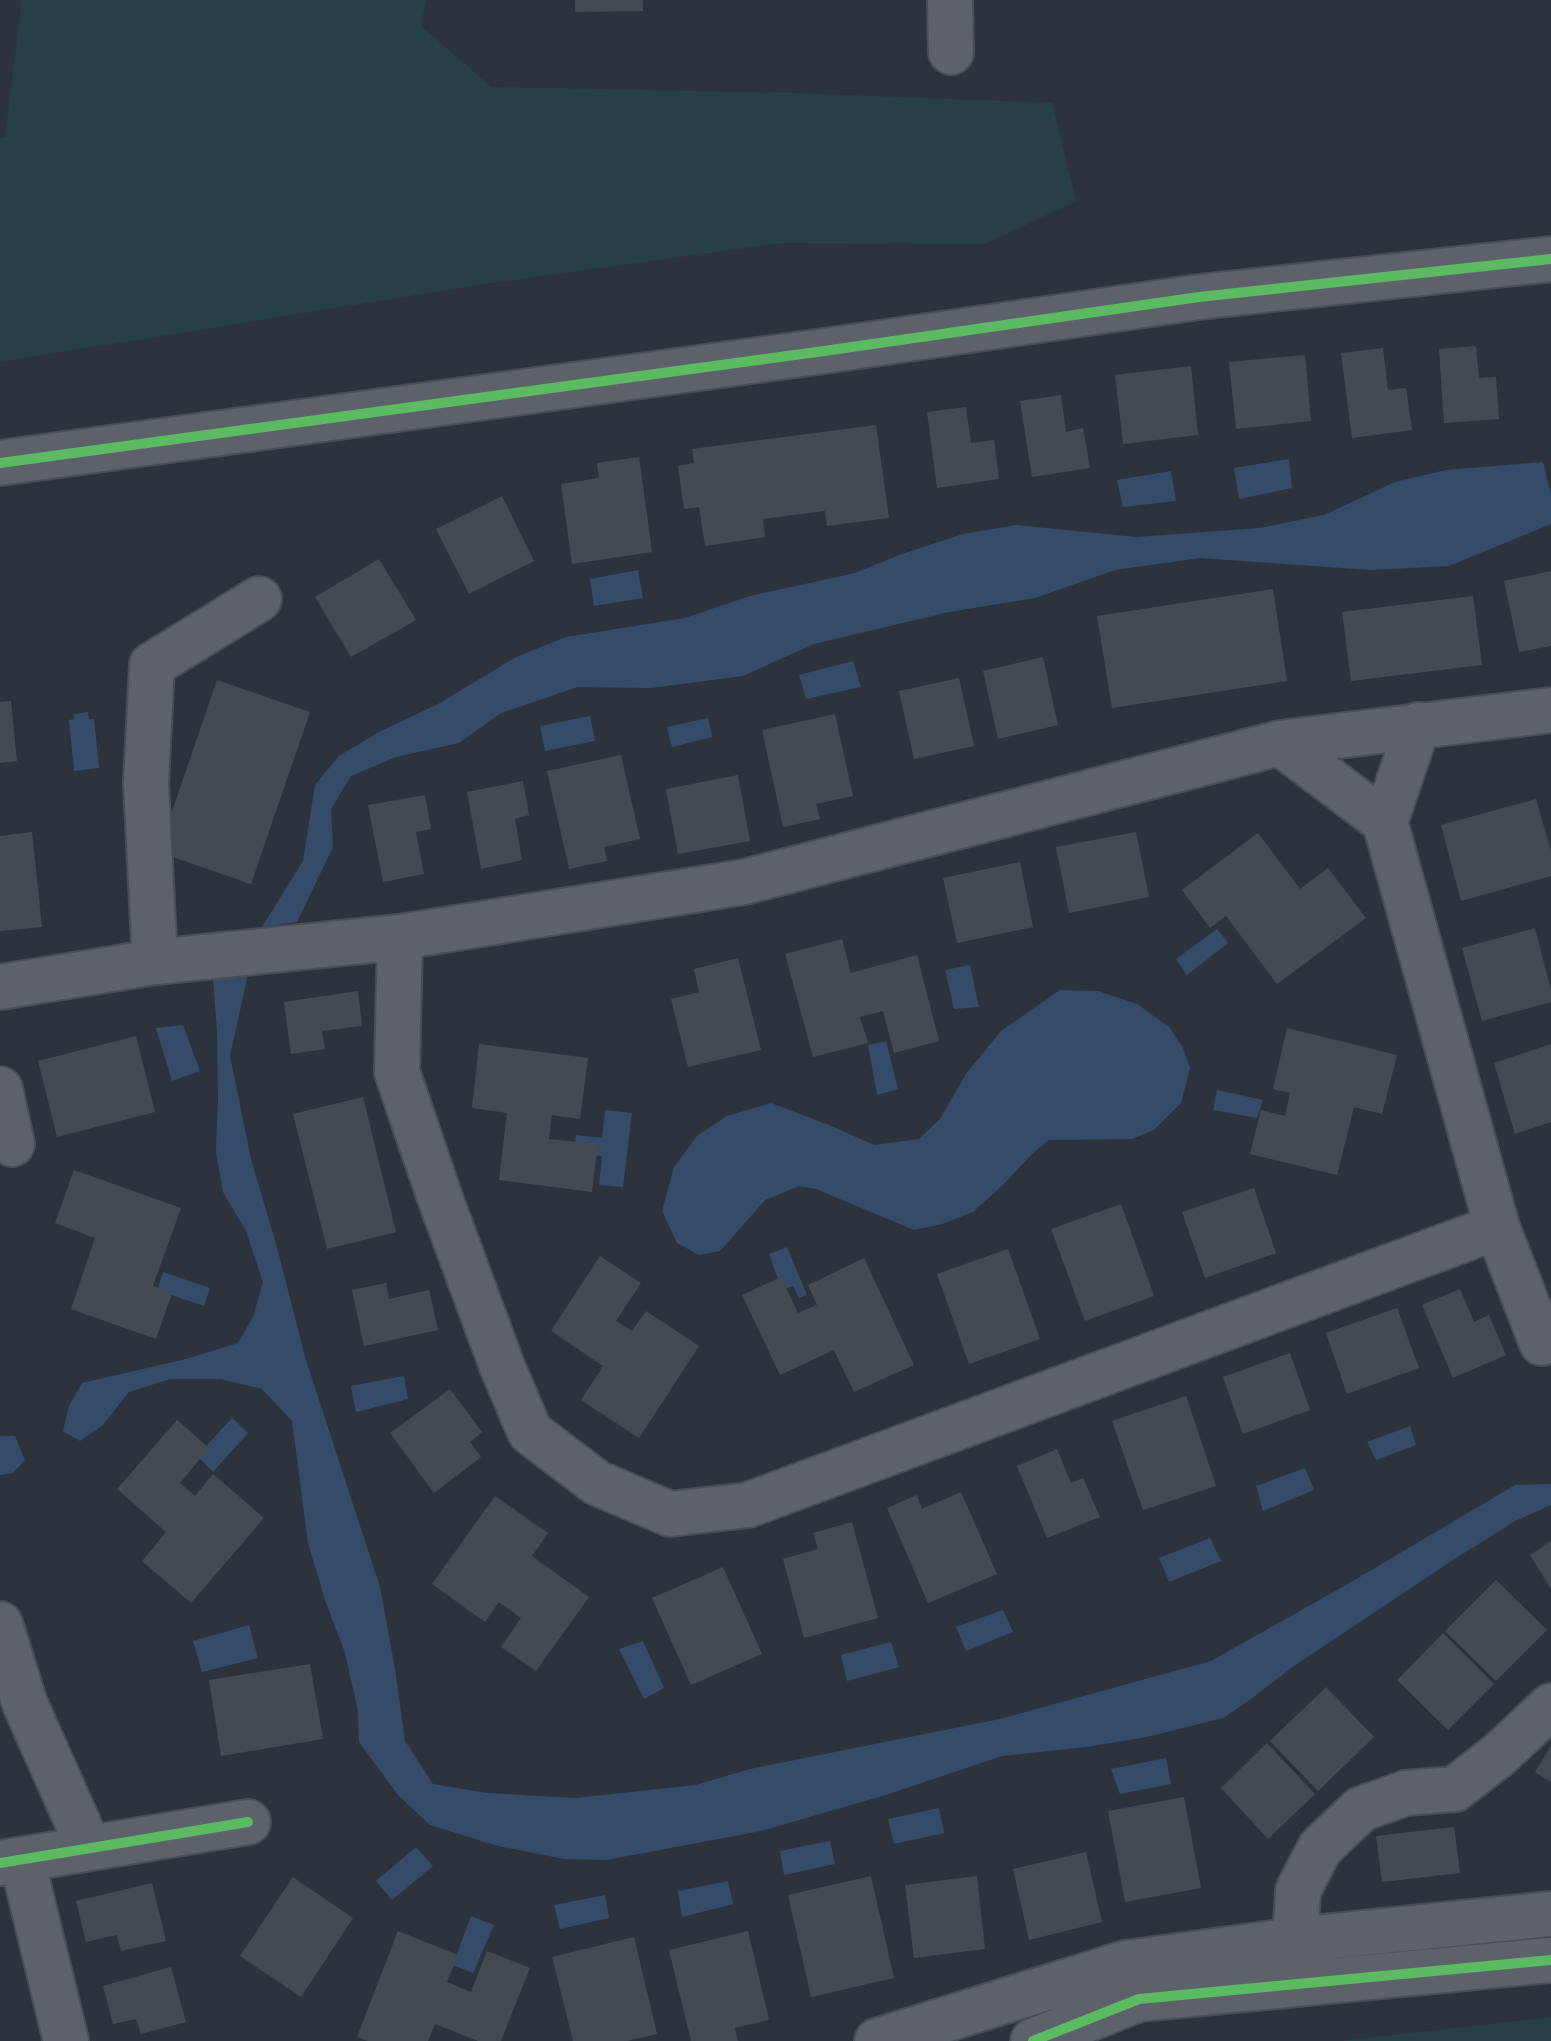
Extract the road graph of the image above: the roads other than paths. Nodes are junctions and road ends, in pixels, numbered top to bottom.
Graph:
1 (950, 0) edge
2 (951, 52) dead end
3 (1551, 259) edge
4 (0, 463) edge
5 (259, 599) dead end
6 (1551, 710) edge
7 (1418, 725) junction
8 (1280, 743) junction
9 (1385, 822) junction
10 (400, 937) junction
11 (155, 962) junction
12 (0, 987) edge
13 (0, 1089) edge
14 (12, 1144) dead end
15 (1497, 1227) junction
16 (1542, 1343) dead end
17 (0, 1624) edge
18 (1551, 1706) edge
19 (248, 1822) dead end
20 (89, 1848) junction
21 (11, 1862) edge
22 (1551, 1914) edge
23 (1295, 1940) junction
24 (1551, 1960) edge
25 (66, 2041) edge
26 (877, 2041) edge
27 (1033, 2041) edge

1 - 2 street
3 - 4 street
5 - 11 street
6 - 7 street
7 - 8 street
7 - 9 street
8 - 9 street
8 - 10 street
9 - 15 street
10 - 11 street
10 - 15 street
11 - 12 street
13 - 14 street
15 - 16 street
17 - 20 street
18 - 23 street
19 - 20 street
20 - 21 street
21 - 25 street
22 - 23 street
23 - 26 street
24 - 27 street

